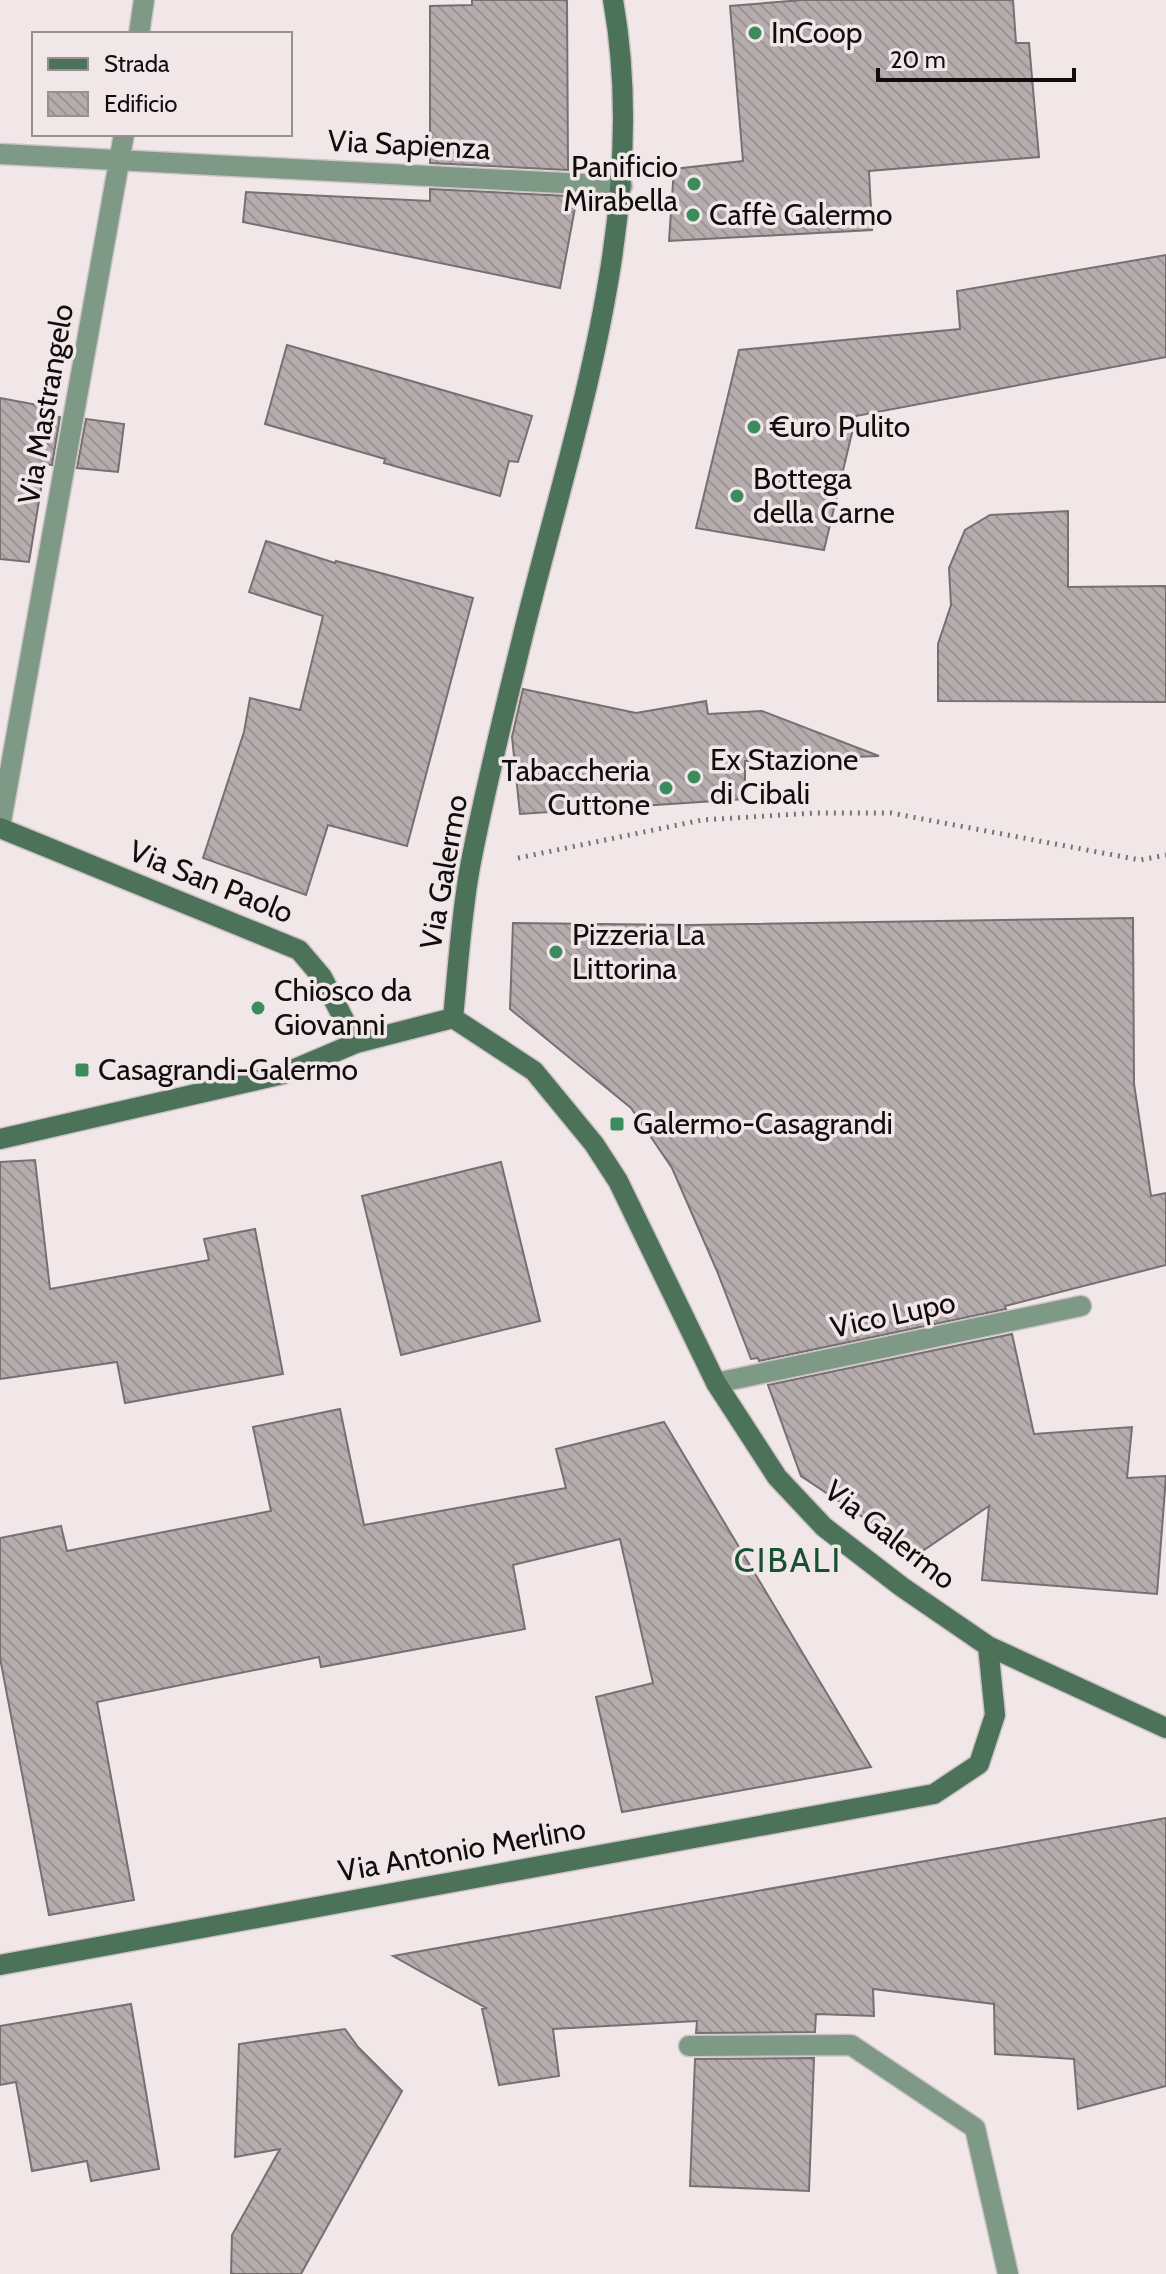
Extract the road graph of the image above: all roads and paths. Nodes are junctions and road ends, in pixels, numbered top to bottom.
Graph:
1 (144, 0) edge
2 (613, 0) edge
3 (139, 32) edge
4 (124, 136) edge
5 (0, 154) edge
6 (120, 159) junction
7 (622, 186) junction
8 (0, 828) edge
9 (1166, 855) edge
10 (470, 868) junction
11 (453, 1018) junction
12 (356, 1043) junction
13 (0, 1139) edge
14 (1081, 1306) dead end
15 (716, 1383) junction
16 (988, 1646) junction
17 (1166, 1728) edge
18 (0, 1965) edge
19 (689, 2046) dead end
20 (1008, 2274) edge

1 - 3 street
2 - 7 main road, Via Galermo
4 - 6 street, Via Mastrangelo
5 - 6 street, Via Sapienza
6 - 7 street, Via Sapienza
6 - 8 street, Via Mastrangelo
7 - 10 main road, Via Galermo
8 - 12 main road, Via San Paolo
9 - 10 path
10 - 11 main road, Via Galermo
11 - 12 main road
11 - 15 main road, Via Galermo
12 - 13 main road
14 - 15 street, Vico Lupo
15 - 16 main road, Via Galermo
16 - 17 main road, Via Galermo
16 - 18 main road, Via Antonio Merlino
19 - 20 street

